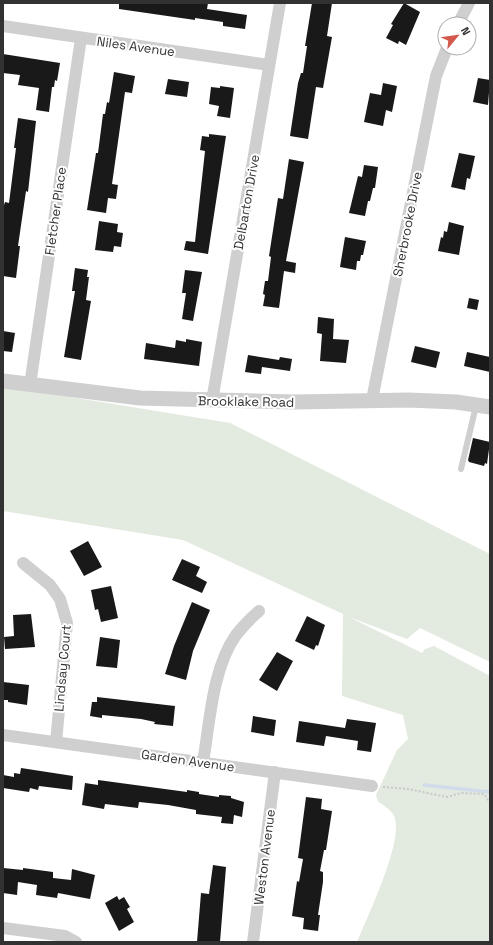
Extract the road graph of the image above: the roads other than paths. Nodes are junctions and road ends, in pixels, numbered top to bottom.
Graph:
1 (280, 3) edge
2 (469, 3) edge
3 (462, 16) edge
4 (3, 26) edge
5 (81, 38) junction
6 (443, 56) edge
7 (269, 65) junction
8 (3, 381) edge
9 (30, 385) junction
10 (372, 400) junction
11 (212, 401) junction
12 (483, 406) edge
13 (461, 469) dead end
14 (23, 563) dead end
15 (259, 611) dead end
16 (3, 734) edge
17 (56, 742) junction
18 (203, 762) junction
19 (275, 772) junction
20 (372, 786) road end
21 (3, 928) edge
22 (76, 942) edge
23 (253, 942) edge

1 - 7 street, Delbarton Drive
2 - 3 street
4 - 5 street, Niles Avenue
5 - 7 street, Niles Avenue
5 - 9 street, Fletcher Place
6 - 10 street, Sherbrooke Drive
7 - 11 street, Delbarton Drive
8 - 9 street, Brooklake Road
9 - 11 street, Brooklake Road
10 - 11 street, Brooklake Road
10 - 12 street, Brooklake Road
12 - 13 lane
14 - 17 street, Lindsay Court
15 - 18 street
16 - 17 street, Garden Avenue
17 - 18 street, Garden Avenue
18 - 19 street, Garden Avenue
19 - 20 street, Garden Avenue
19 - 23 street, Weston Avenue
21 - 22 street

